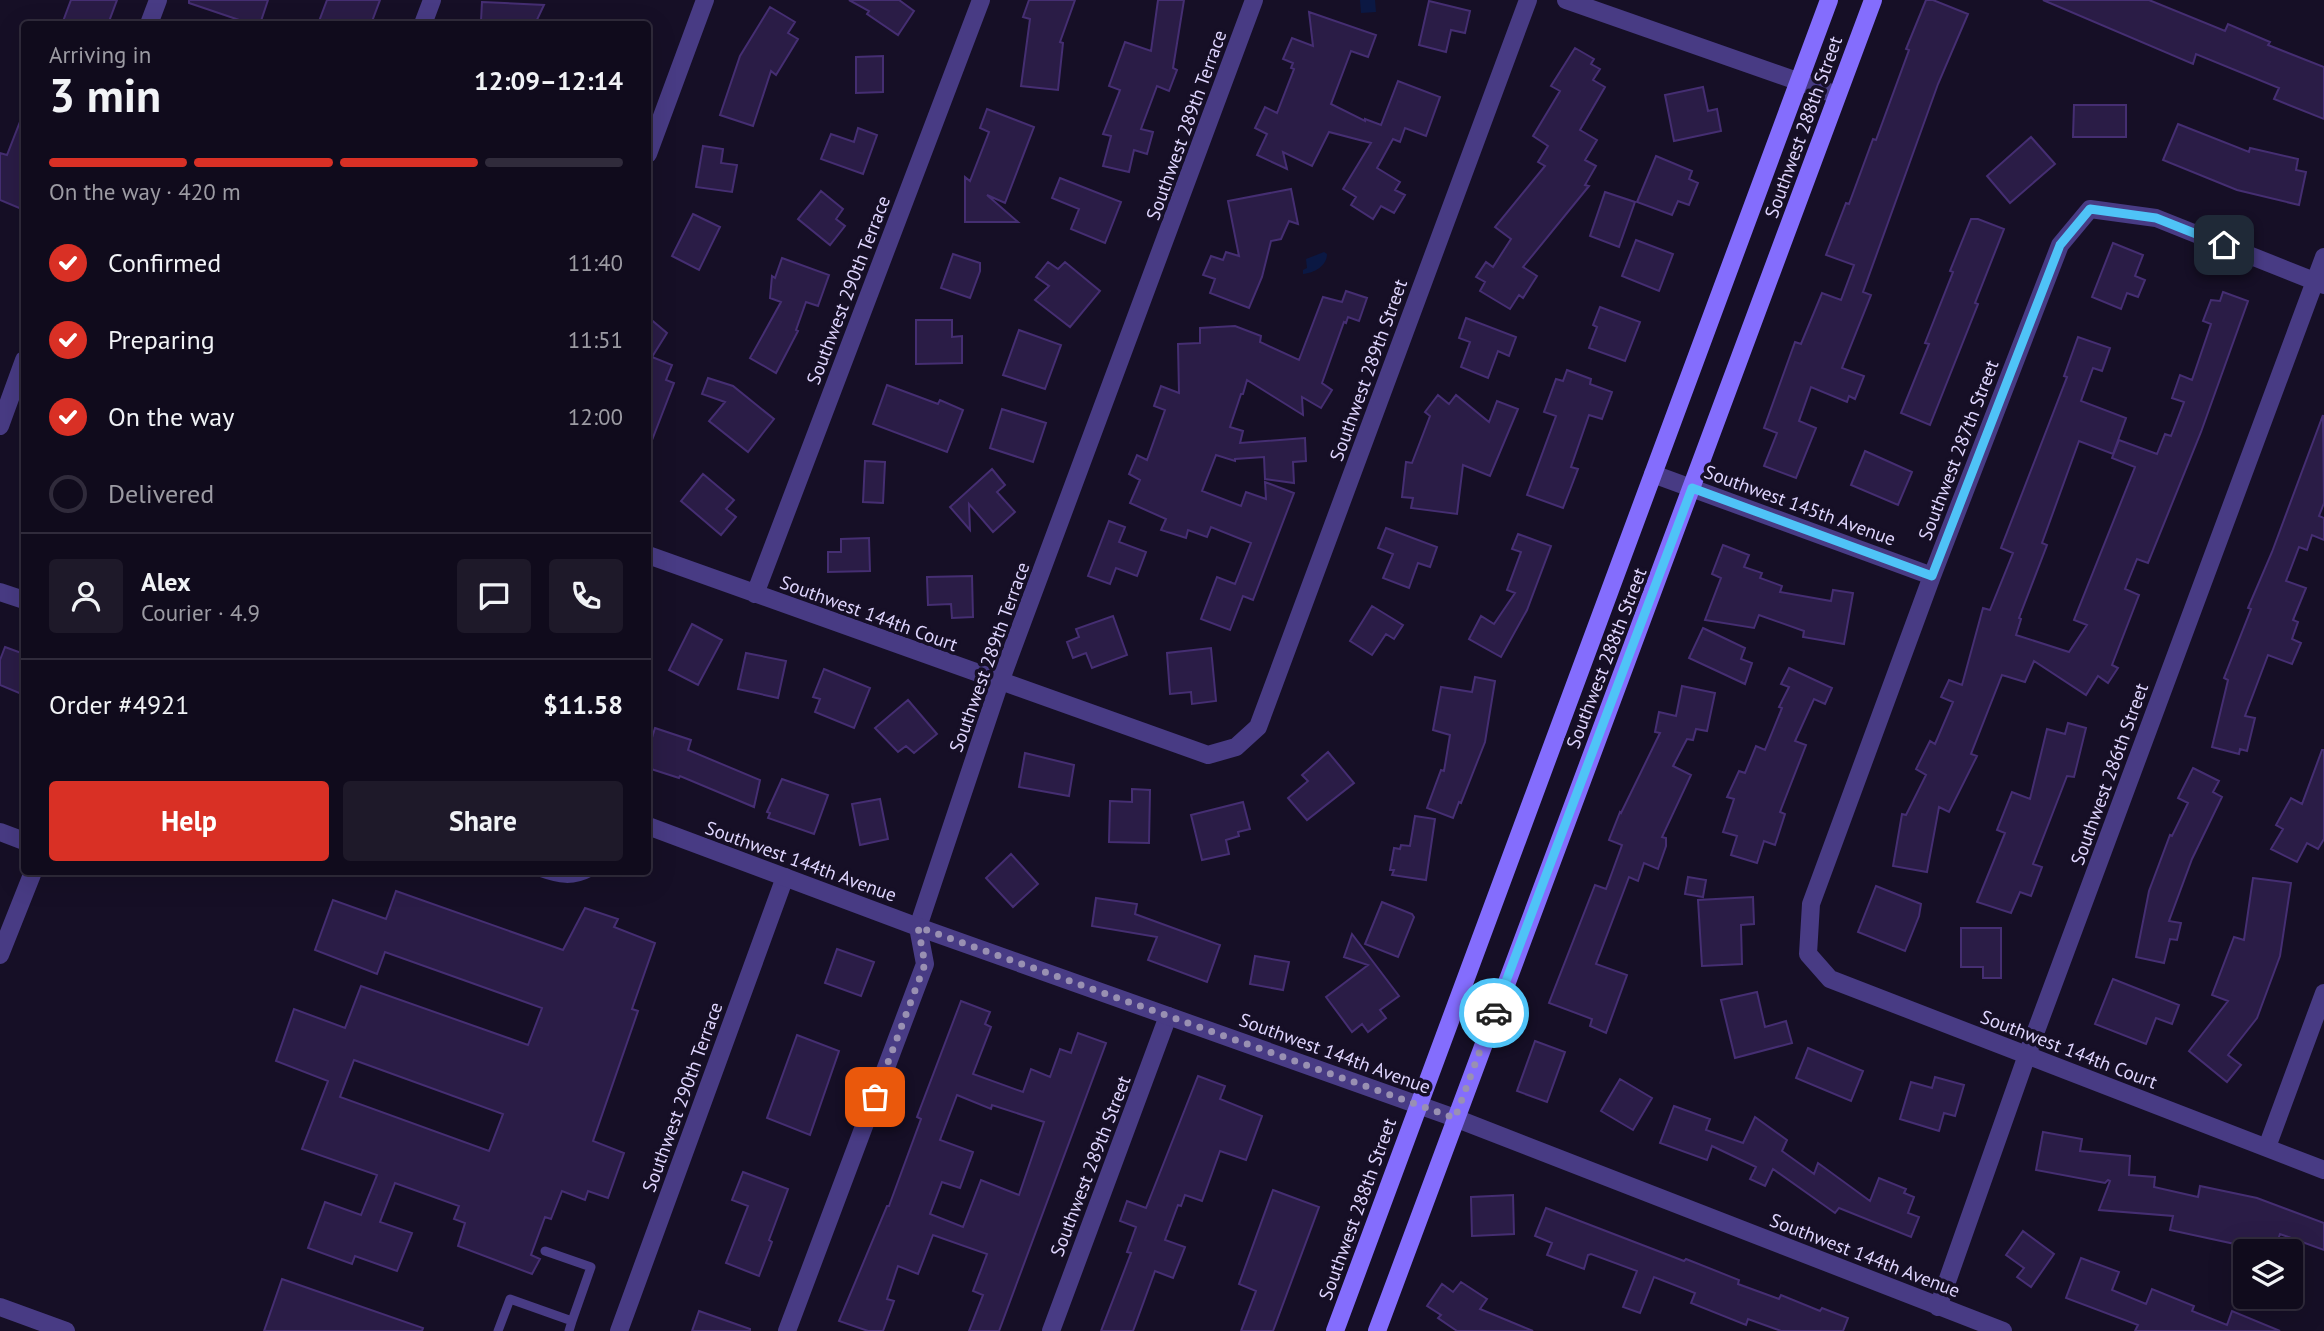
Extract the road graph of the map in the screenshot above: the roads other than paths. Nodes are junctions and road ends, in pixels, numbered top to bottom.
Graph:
1 (158, 0) edge
2 (432, 0) edge
3 (705, 0) edge
4 (981, 0) edge
5 (1254, 0) edge
6 (1528, 0) edge
7 (1566, 0) edge
8 (1829, 0) edge
9 (1872, 0) edge
10 (150, 21) edge
11 (424, 21) edge
12 (1799, 81) junction
13 (1837, 95) junction
14 (651, 146) edge
15 (2324, 257) edge
16 (2319, 283) edge
17 (21, 368) edge
18 (0, 426) edge
19 (1653, 474) junction
20 (1692, 488) junction
21 (651, 556) edge
22 (1932, 576) junction
23 (0, 592) edge
24 (755, 594) junction
25 (21, 599) edge
26 (1000, 682) junction
27 (1236, 747) joint
28 (651, 828) edge
29 (0, 832) edge
30 (21, 840) edge
31 (32, 875) edge
32 (548, 875) edge
33 (586, 875) edge
34 (785, 877) junction
35 (918, 927) junction
36 (1808, 954) joint
37 (0, 955) edge
38 (2324, 993) edge
39 (1168, 1016) junction
40 (2027, 1055) junction
41 (1419, 1105) junction
42 (1455, 1118) junction
43 (2267, 1147) junction
44 (2324, 1170) edge
45 (545, 1251) dead end
46 (0, 1307) edge
47 (1938, 1307) junction
48 (572, 1321) junction
49 (66, 1331) edge
50 (498, 1331) edge
51 (569, 1331) edge
52 (619, 1331) edge
53 (788, 1331) edge
54 (1051, 1331) edge
55 (1335, 1331) edge
56 (1377, 1331) edge
57 (2003, 1331) edge

1 - 10 street
2 - 11 street
3 - 14 street
4 - 24 street, Southwest 290th Terrace
5 - 26 street, Southwest 289th Terrace
6 - 27 street, Southwest 289th Street
7 - 12 street
8 - 12 main road, Southwest 288th Street
9 - 13 main road, Southwest 288th Street
12 - 13 street
12 - 19 main road, Southwest 288th Street
13 - 20 main road, Southwest 288th Street
15 - 16 street, Southwest 286th Street
16 - 22 street, Southwest 287th Street
16 - 40 street, Southwest 286th Street
17 - 18 street
19 - 20 street, Southwest 145th Avenue
19 - 41 main road, Southwest 288th Street
20 - 22 street, Southwest 145th Avenue
20 - 42 main road, Southwest 288th Street
21 - 24 street, Southwest 144th Court
22 - 36 street, Southwest 287th Street
23 - 25 street
24 - 26 street, Southwest 144th Court
26 - 27 street, Southwest 144th Court
26 - 35 street, Southwest 289th Terrace
28 - 34 street, Southwest 144th Avenue
29 - 30 street
31 - 37 street
32 - 33 lane
34 - 35 street, Southwest 144th Avenue
34 - 52 street, Southwest 290th Terrace
35 - 39 street, Southwest 144th Avenue
35 - 53 street, Southwest 289th Terrace
36 - 40 street, Southwest 144th Court
38 - 43 street
39 - 41 street, Southwest 144th Avenue
39 - 54 street, Southwest 289th Street
40 - 43 street, Southwest 144th Court
40 - 47 street, Southwest 286th Street
41 - 42 street, Southwest 144th Avenue
41 - 55 main road, Southwest 288th Street
42 - 47 street, Southwest 144th Avenue
42 - 56 main road, Southwest 288th Street
43 - 44 street, Southwest 144th Court
45 - 48 lane
46 - 49 street
47 - 57 street, Southwest 144th Avenue
48 - 50 lane
48 - 51 lane

